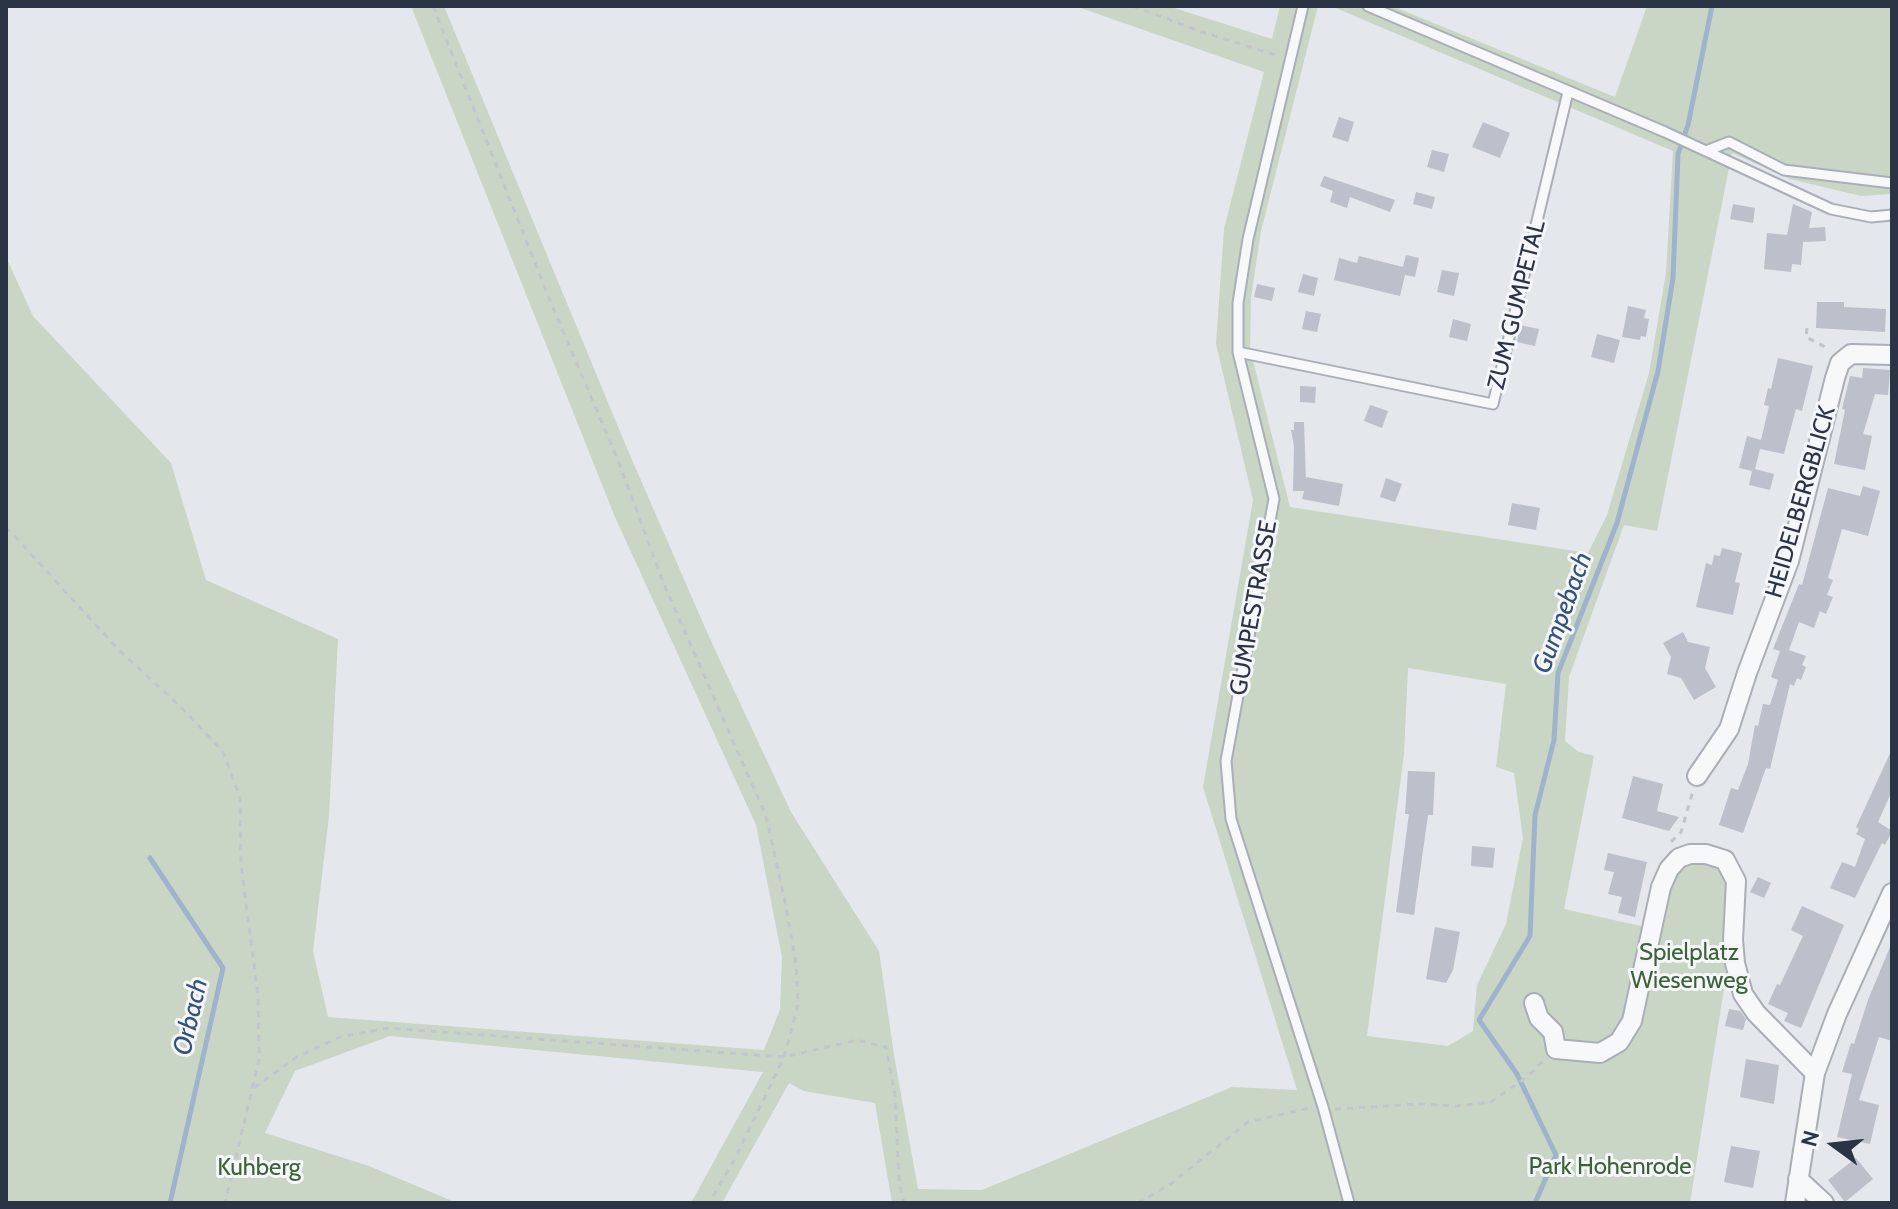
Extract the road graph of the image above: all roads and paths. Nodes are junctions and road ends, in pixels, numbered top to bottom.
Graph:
1 (433, 6) edge
2 (1133, 6) edge
3 (1303, 6) edge
4 (1368, 6) edge
5 (1290, 60) junction
6 (1568, 92) junction
7 (1704, 150) junction
8 (1892, 183) edge
9 (1892, 215) edge
10 (1807, 328) dead end
11 (1238, 352) junction
12 (1892, 355) edge
13 (1846, 358) junction
14 (6, 527) edge
15 (1697, 776) joint
16 (1679, 858) junction
17 (1892, 893) edge
18 (1534, 1003) dead end
19 (784, 1057) junction
20 (1535, 1069) dead end
21 (1815, 1073) junction
22 (254, 1088) junction
23 (1323, 1106) junction
24 (1798, 1179) junction
25 (225, 1203) edge
26 (709, 1203) edge
27 (904, 1203) edge
28 (1138, 1203) edge
29 (1349, 1203) edge
30 (1795, 1203) edge
31 (1824, 1203) edge

1 - 19 path
2 - 5 path
3 - 5 lane, GUMPESTRASSE
4 - 6 lane
5 - 11 lane, GUMPESTRASSE
6 - 7 lane
6 - 11 lane, ZUM GUMPETAL
7 - 8 lane
7 - 9 lane
10 - 13 path
11 - 23 lane, GUMPESTRASSE
12 - 13 street
13 - 15 street, HEIDELBERGBLICK
14 - 22 path
15 - 16 path
16 - 18 street
16 - 21 street
17 - 21 street
19 - 22 path
19 - 26 path
19 - 27 path
20 - 23 path
21 - 24 street
22 - 25 path
23 - 28 path
23 - 29 lane, GUMPESTRASSE
24 - 30 street
24 - 31 street

